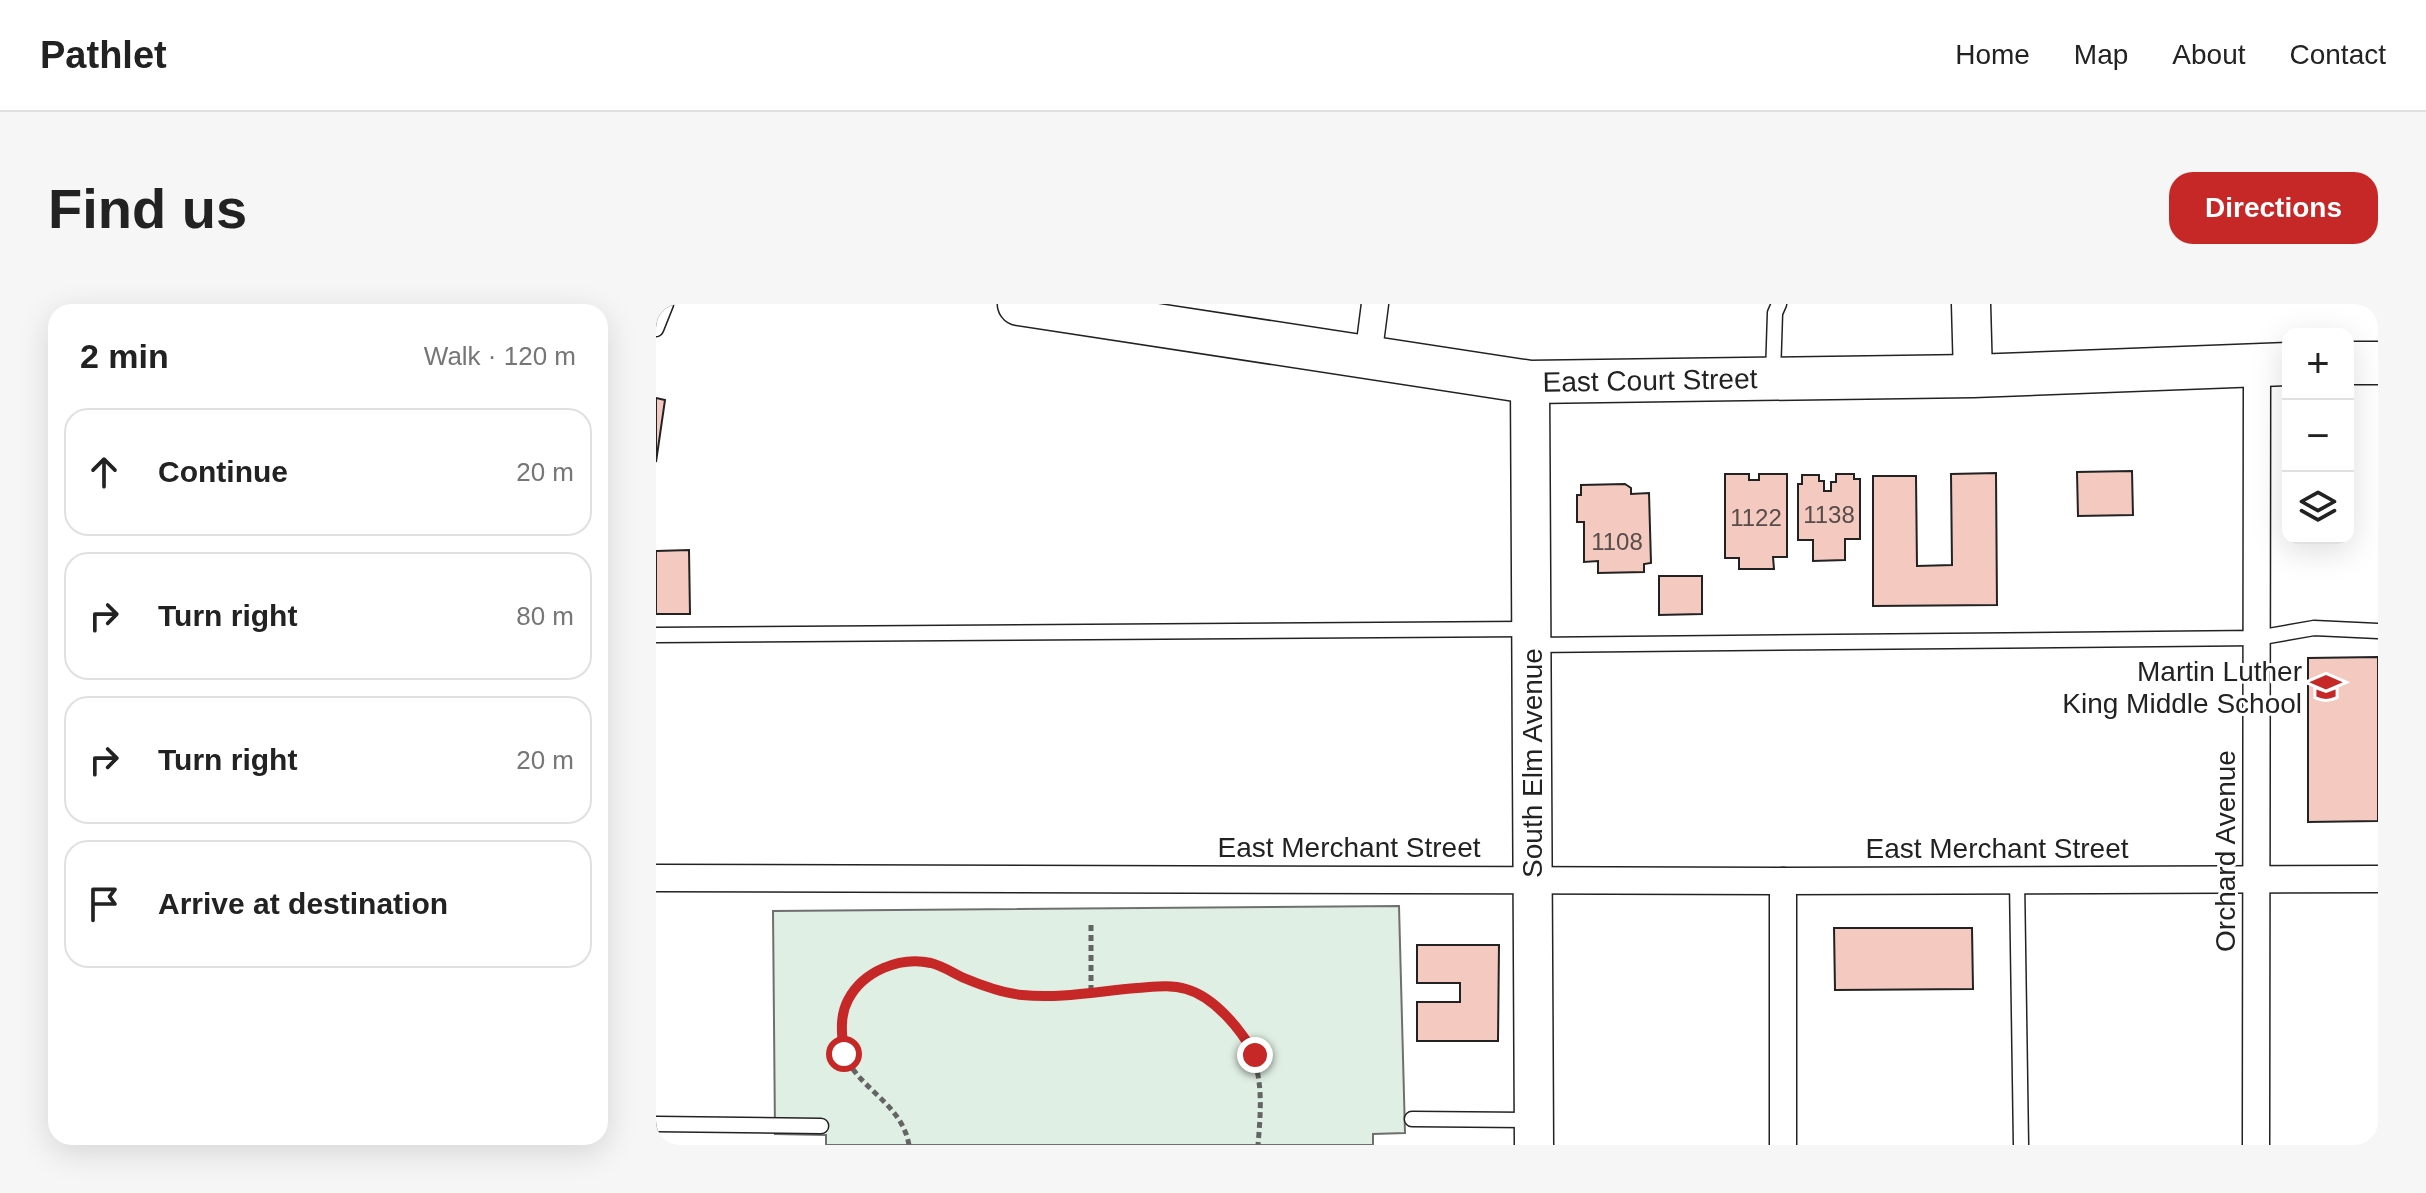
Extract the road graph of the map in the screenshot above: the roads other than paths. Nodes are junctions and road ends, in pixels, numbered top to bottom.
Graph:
1 (666, 304) edge
2 (1019, 304) edge
3 (1375, 304) edge
4 (1779, 304) edge
5 (1971, 304) edge
6 (1093, 310) edge
7 (656, 329) edge
8 (1368, 358) junction
9 (2354, 363) edge
10 (2378, 363) edge
11 (2273, 364) edge
12 (1973, 376) junction
13 (1773, 379) junction
14 (1530, 382) junction
15 (2378, 631) edge
16 (656, 635) edge
17 (1531, 637) junction
18 (2257, 638) junction
19 (656, 878) edge
20 (2378, 879) edge
21 (1533, 880) junction
22 (2017, 880) junction
23 (2258, 880) junction
24 (1783, 881) junction
25 (1412, 1119) dead end
26 (656, 1124) edge
27 (821, 1126) dead end
28 (1534, 1132) edge
29 (1783, 1145) edge
30 (2021, 1145) edge
31 (2256, 1145) edge

1 - 7 lane
2 - 6 main road, East Court Street
3 - 8 street
4 - 13 lane
5 - 12 street
6 - 8 main road, East Court Street
8 - 14 main road, East Court Street
9 - 10 main road
11 - 12 main road, East Court Street
11 - 18 street, Orchard Avenue
12 - 13 main road, East Court Street
13 - 14 main road, East Court Street
14 - 17 street, South Elm Avenue
15 - 18 lane
16 - 17 lane
17 - 18 lane
17 - 21 street, South Elm Avenue
18 - 23 street, Orchard Avenue
19 - 21 street, East Merchant Street
20 - 23 street, East Merchant Street
21 - 24 street, East Merchant Street
21 - 28 street, South Elm Avenue
22 - 23 street, East Merchant Street
22 - 24 street, East Merchant Street
22 - 30 lane
23 - 31 street, Orchard Avenue
24 - 29 street
25 - 28 lane
26 - 27 lane

